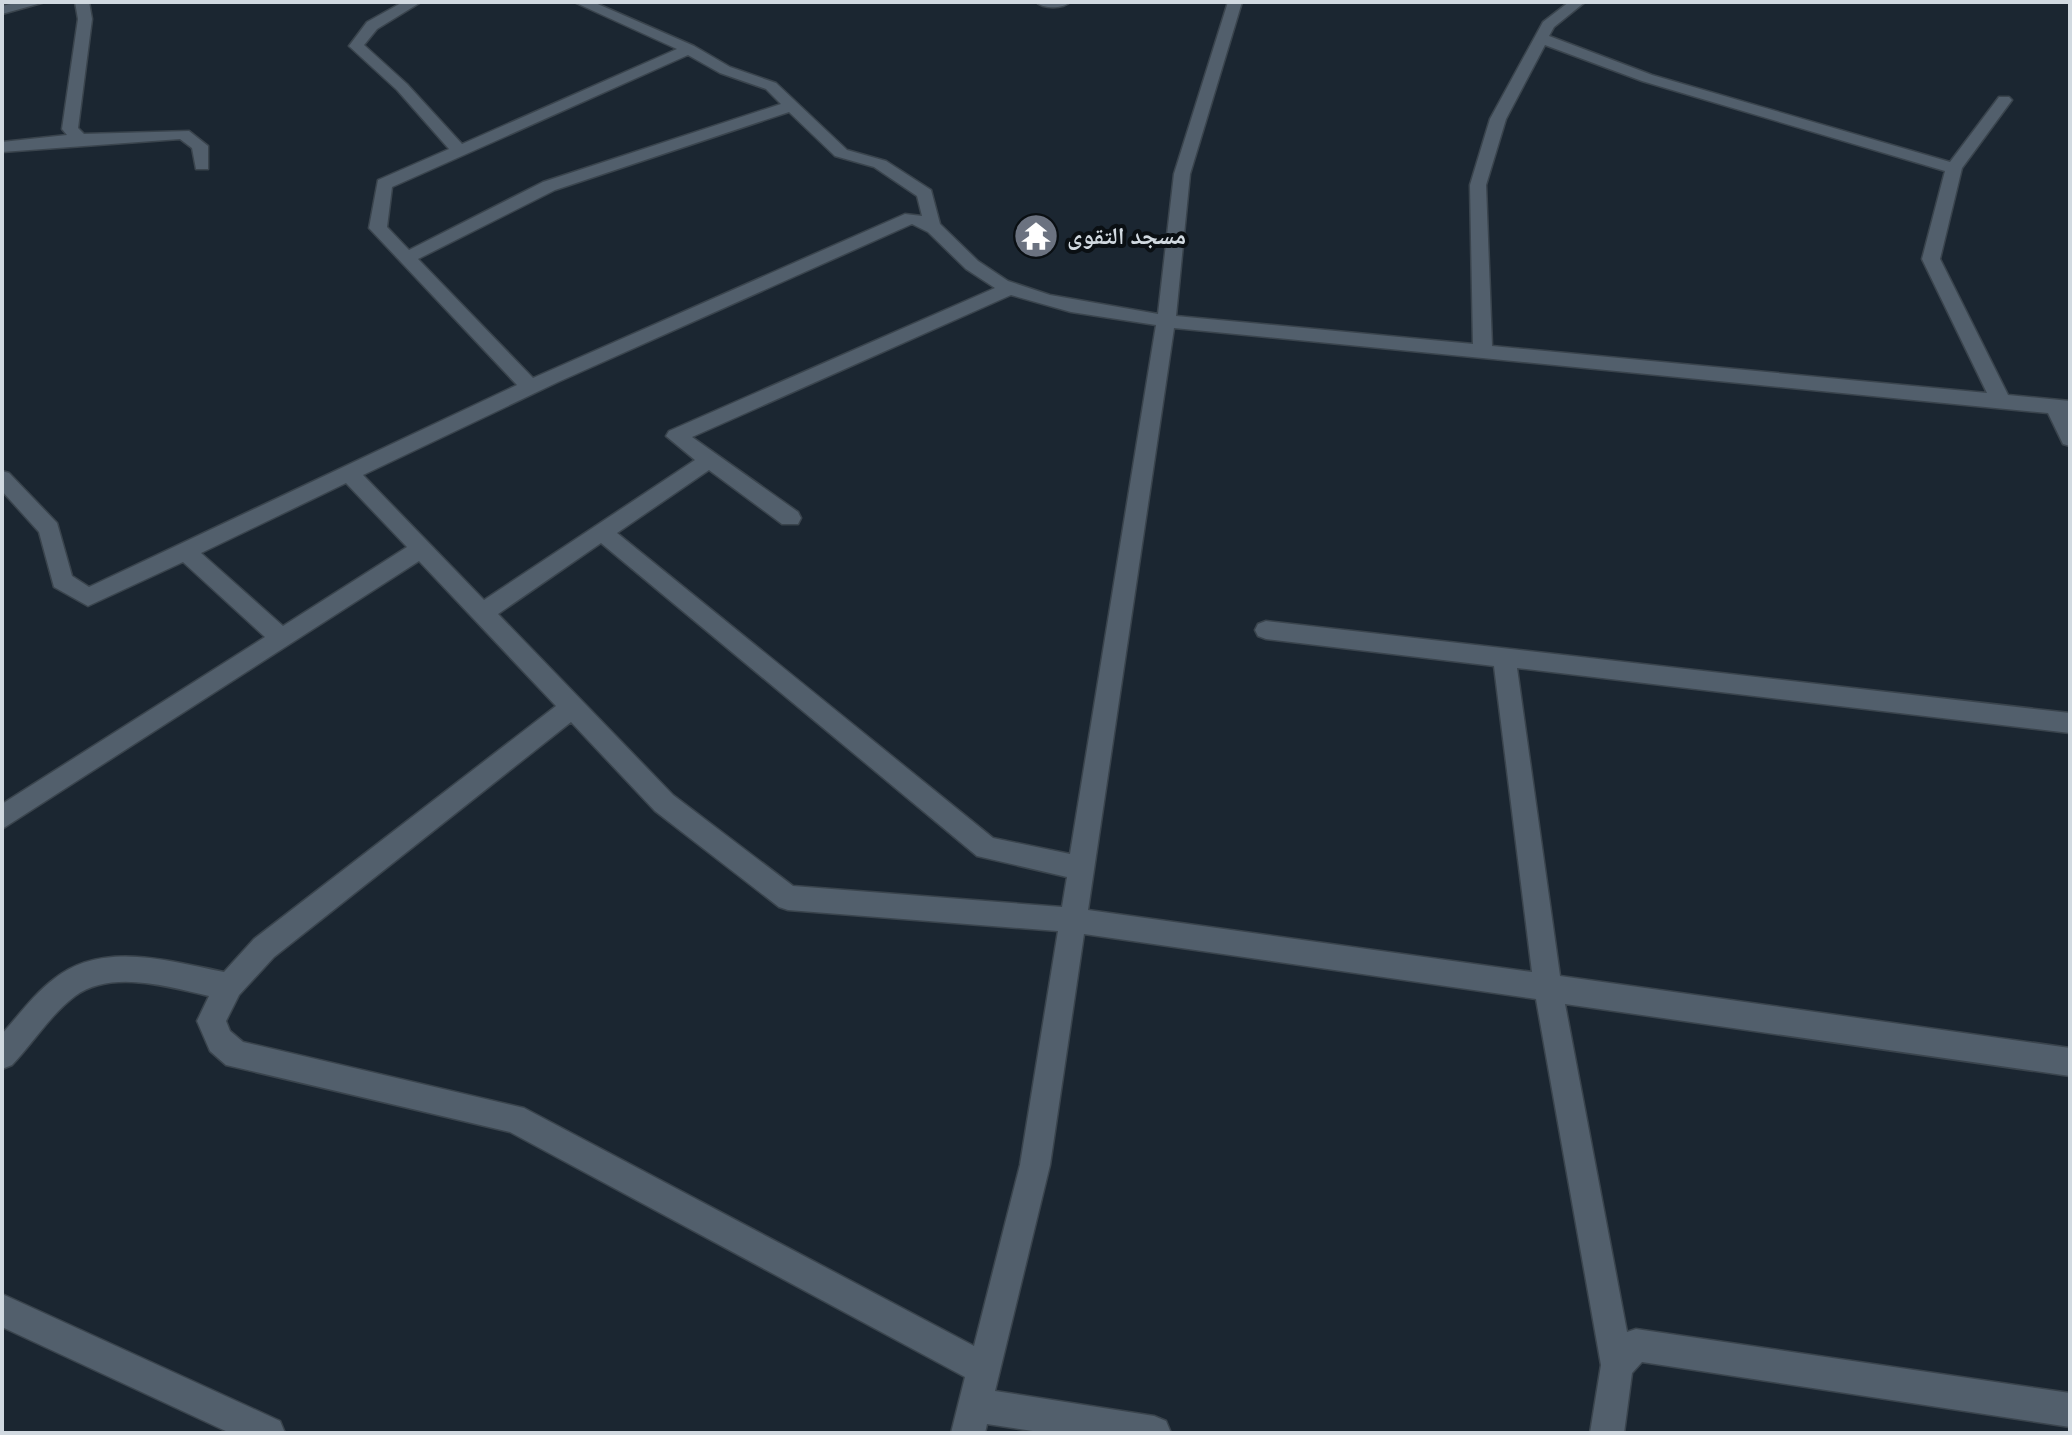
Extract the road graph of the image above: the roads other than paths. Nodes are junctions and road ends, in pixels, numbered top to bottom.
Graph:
1 (38, 2) edge
2 (82, 2) edge
3 (414, 2) edge
4 (581, 2) edge
5 (1043, 2) edge
6 (1063, 2) edge
7 (1235, 2) edge
8 (1578, 2) edge
9 (2, 10) edge
10 (1541, 38) junction
11 (689, 49) junction
12 (2004, 100) dead end
13 (792, 106) junction
14 (80, 139) junction
15 (2, 147) edge
16 (460, 151) junction
17 (202, 166) dead end
18 (1954, 168) junction
19 (932, 224) junction
20 (406, 258) junction
21 (1011, 288) junction
22 (1166, 321) junction
23 (1483, 351) junction
24 (530, 387) junction
25 (2001, 401) junction
26 (2062, 407) edge
27 (2070, 439) edge
28 (709, 460) junction
29 (349, 473) junction
30 (6, 488) edge
31 (790, 518) dead end
32 (602, 532) junction
33 (421, 549) junction
34 (185, 551) junction
35 (482, 613) junction
36 (1266, 630) dead end
37 (281, 638) junction
38 (1504, 657) junction
39 (572, 707) junction
40 (2070, 723) edge
41 (2, 818) edge
42 (1081, 868) junction
43 (1073, 920) junction
44 (229, 986) junction
45 (1548, 987) junction
46 (2, 1055) edge
47 (2070, 1062) edge
48 (2, 1310) edge
49 (1617, 1365) junction
50 (984, 1369) junction
51 (2070, 1410) edge
52 (971, 1419) edge
53 (268, 1433) edge
54 (1154, 1433) edge
55 (1607, 1433) edge

1 - 9 street
2 - 14 street
3 - 16 street
4 - 11 street
5 - 6 street
7 - 22 street
8 - 10 street
10 - 18 street
10 - 23 street
11 - 13 street
11 - 16 street
12 - 18 street
13 - 19 street
13 - 20 street
14 - 15 street
14 - 17 street
16 - 20 street
18 - 25 street
19 - 21 street
19 - 24 street
20 - 24 street
21 - 22 street
21 - 28 street
22 - 23 street
22 - 42 street
23 - 25 street
24 - 29 street
25 - 26 street
26 - 27 street
28 - 31 street
28 - 32 street
29 - 33 street
29 - 34 street
30 - 34 street
32 - 35 street
32 - 42 street
33 - 35 street
33 - 37 street
34 - 37 street
35 - 39 street
36 - 38 street
37 - 41 street
38 - 40 street
38 - 45 street
39 - 43 street
39 - 44 street
42 - 43 street
43 - 45 street
43 - 50 street
44 - 46 street
44 - 50 street
45 - 47 street
45 - 49 street
48 - 53 street
49 - 51 street
49 - 55 street
50 - 52 street
52 - 54 street

